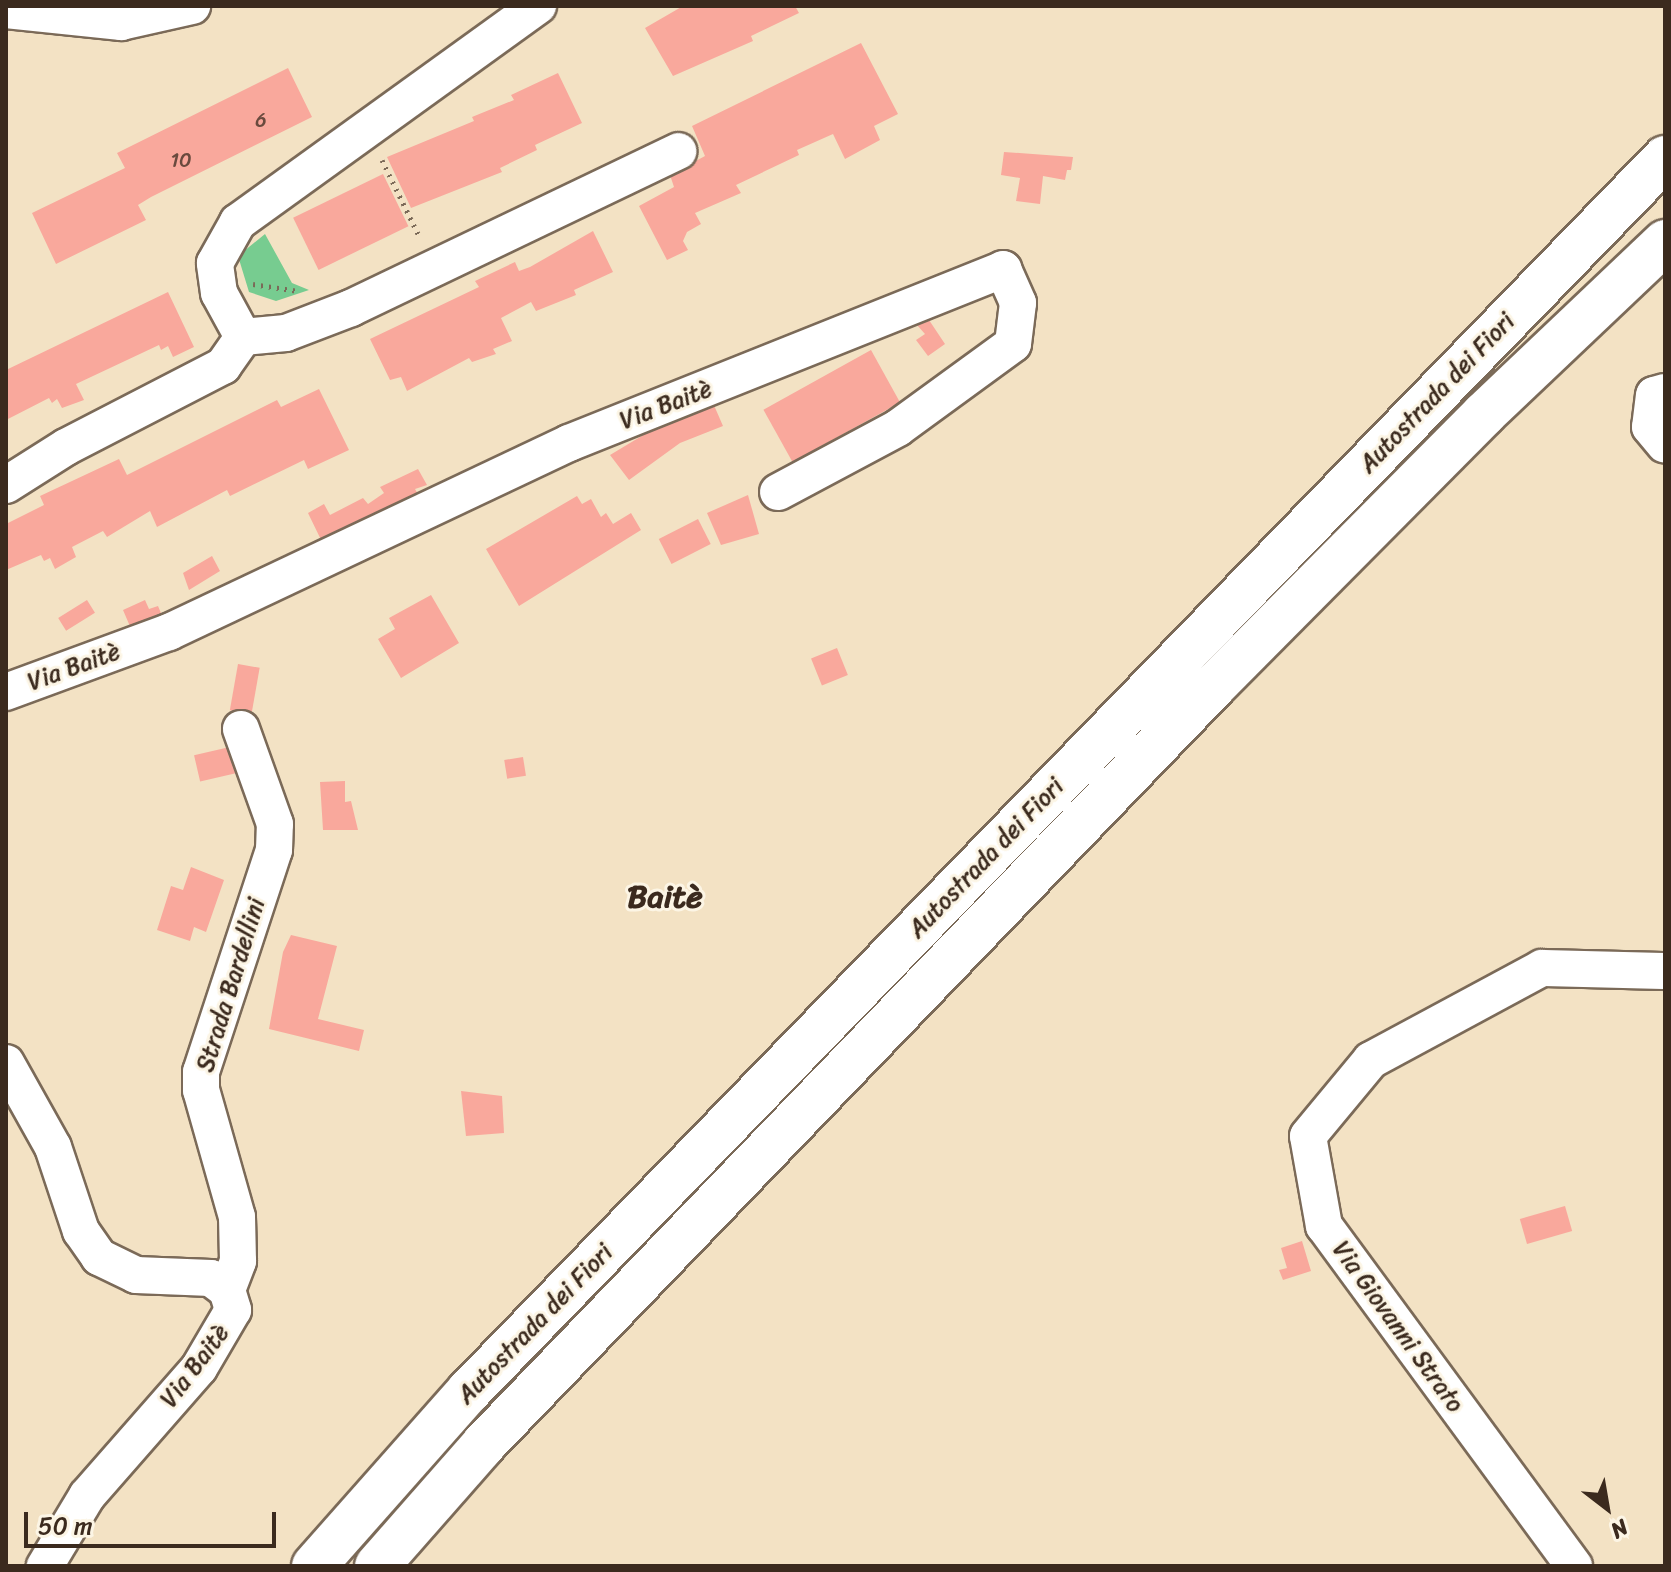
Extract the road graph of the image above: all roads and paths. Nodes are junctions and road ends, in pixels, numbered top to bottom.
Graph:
1 (192, 6) edge
2 (538, 6) edge
3 (6, 10) edge
4 (678, 151) dead end
5 (1665, 158) edge
6 (383, 161) dead end
7 (420, 239) dead end
8 (1665, 242) edge
9 (243, 337) junction
10 (1665, 392) edge
11 (1665, 445) edge
12 (6, 485) edge
13 (778, 492) dead end
14 (6, 692) edge
15 (241, 729) dead end
16 (1665, 971) edge
17 (6, 1063) edge
18 (227, 1290) junction
19 (45, 1566) edge
20 (314, 1566) edge
21 (377, 1566) edge
22 (1574, 1566) edge

1 - 3 street
2 - 9 street
4 - 9 street
5 - 20 highway, Autostrada dei Fiori
6 - 7 path
8 - 21 highway, Autostrada dei Fiori
9 - 12 street
10 - 11 street
13 - 14 street, Via Baitè
15 - 18 street, Strada Bardellini
16 - 22 street, Via Giovanni Strato
17 - 18 street, Via Baitè
18 - 19 street, Via Baitè

